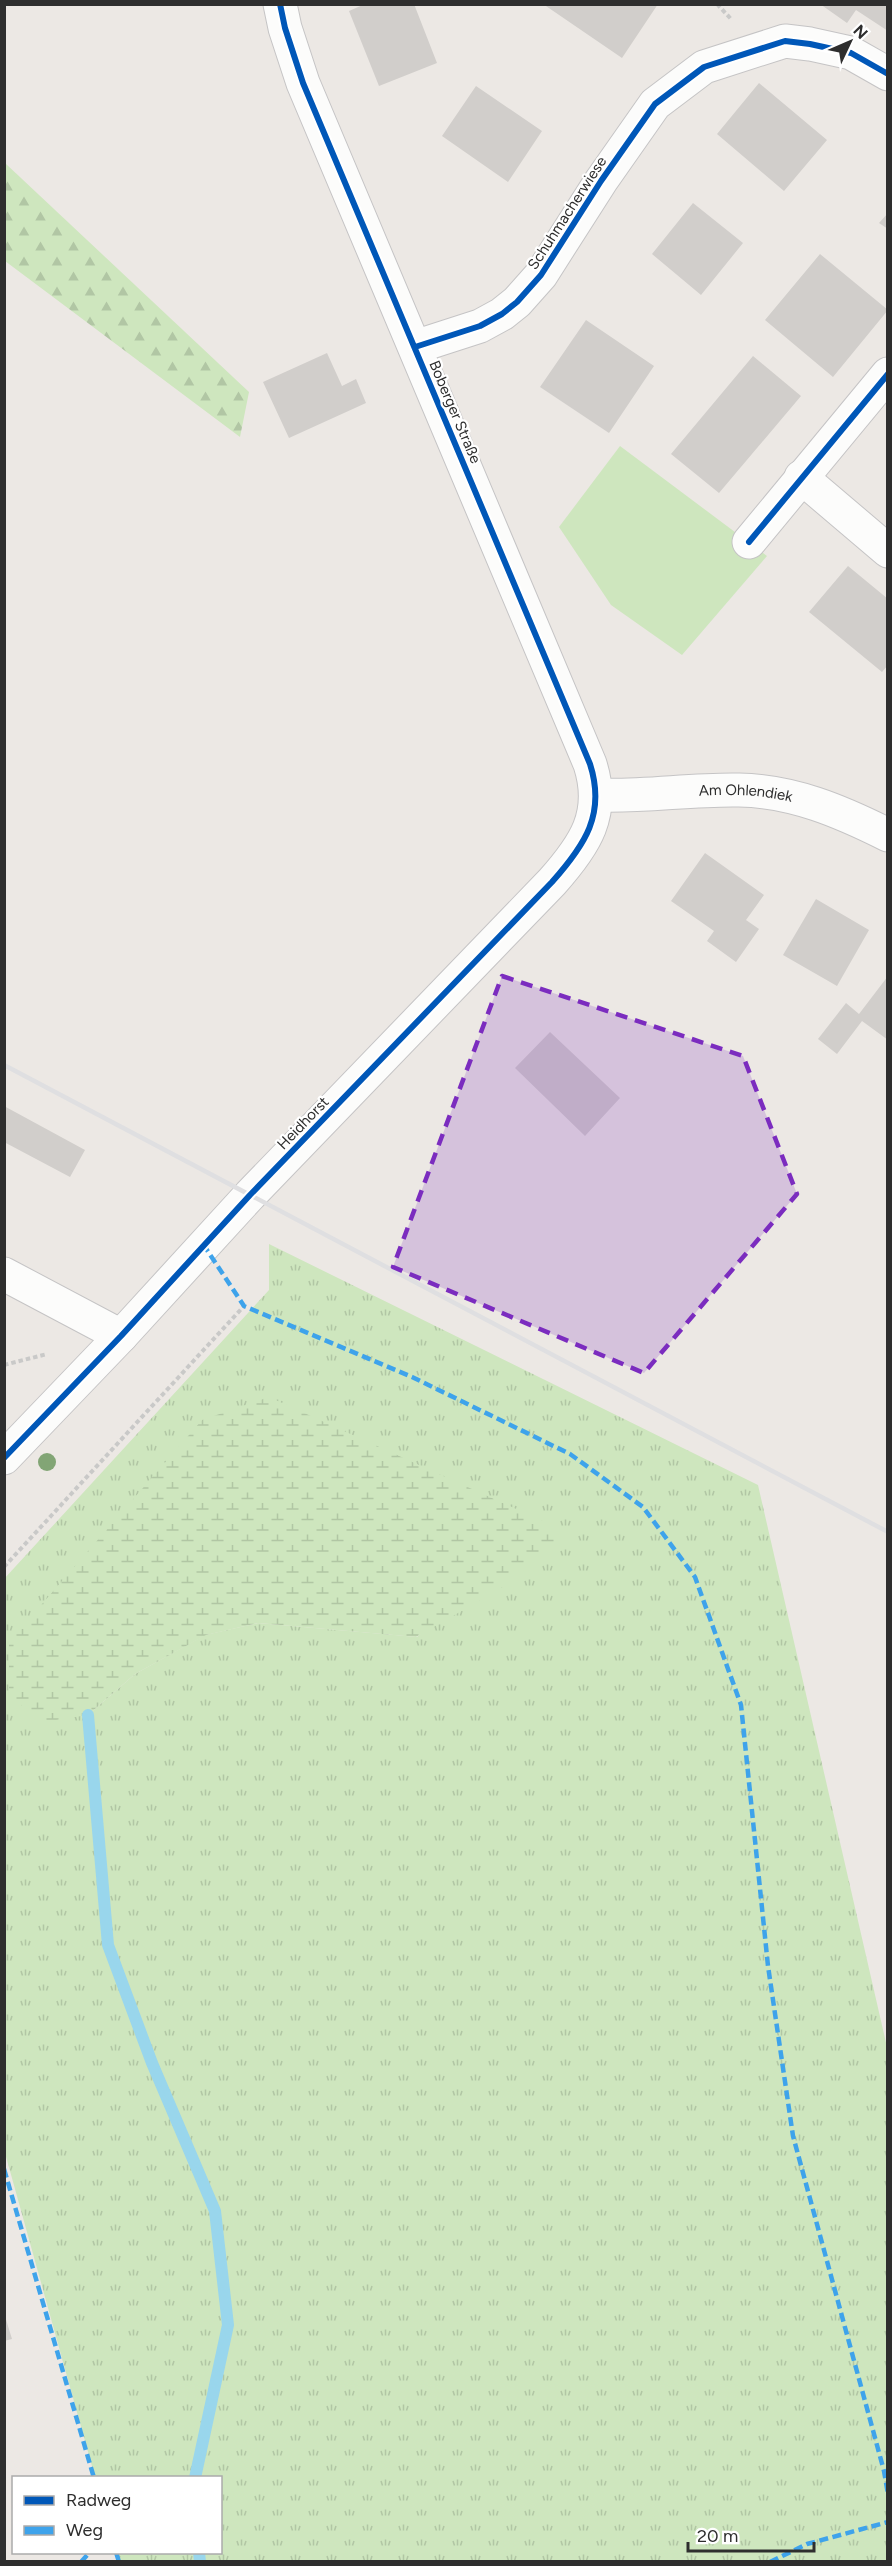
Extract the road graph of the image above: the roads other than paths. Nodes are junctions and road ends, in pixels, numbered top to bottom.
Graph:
1 (280, 4) edge
2 (888, 74) edge
3 (415, 347) junction
4 (888, 374) edge
5 (801, 477) junction
6 (748, 542) dead end
7 (888, 550) edge
8 (596, 795) junction
9 (888, 836) edge
10 (4, 1275) edge
11 (121, 1336) junction
12 (4, 1458) edge

1 - 3 street, Boberger Straße
2 - 3 street, Schuhmacherwiese
3 - 8 street, Boberger Straße
4 - 5 street
5 - 6 street
5 - 7 street
8 - 9 street, Am Ohlendiek
8 - 11 street, Heidhorst
10 - 11 street
11 - 12 street, Heidhorst

